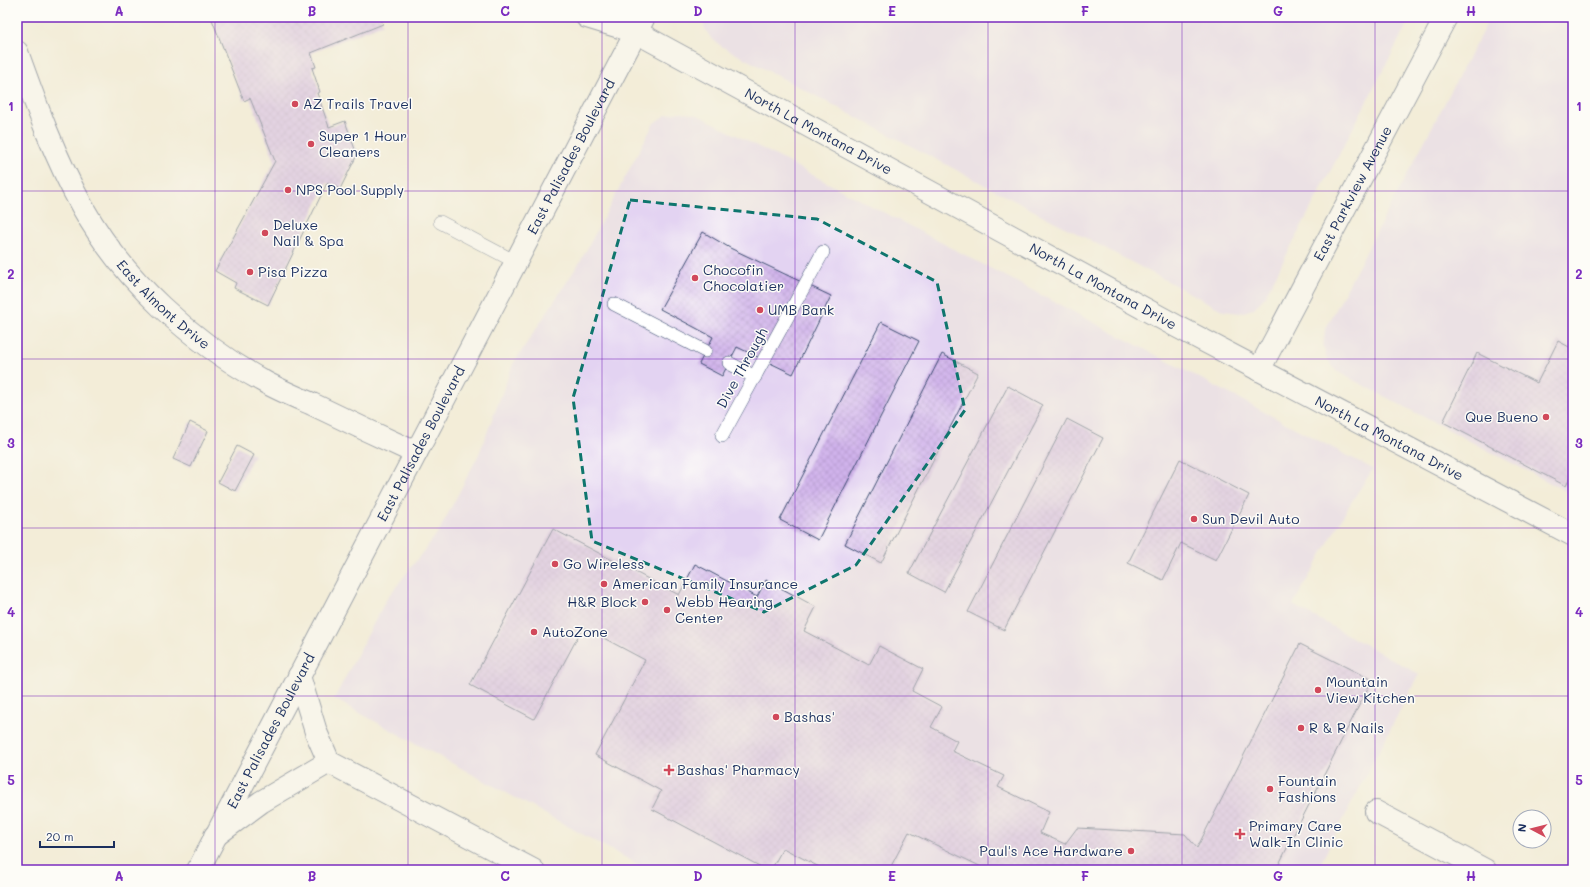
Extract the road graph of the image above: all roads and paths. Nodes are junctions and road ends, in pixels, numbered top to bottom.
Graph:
1 (587, 17) edge
2 (1446, 17) edge
3 (640, 24) edge
4 (17, 52) edge
5 (440, 222) dead end
6 (823, 252) dead end
7 (516, 262) junction
8 (614, 304) dead end
9 (705, 351) dead end
10 (729, 363) dead end
11 (1259, 370) junction
12 (755, 377) junction
13 (722, 436) dead end
14 (416, 453) junction
15 (1573, 534) edge
16 (299, 676) junction
17 (328, 762) junction
18 (1376, 812) dead end
19 (215, 836) junction
20 (198, 870) edge
21 (533, 870) edge
22 (1485, 870) edge

1 - 3 street, North La Montana Drive
2 - 11 street, East Parkview Avenue
3 - 7 street, East Palisades Boulevard
3 - 11 street, North La Montana Drive
4 - 14 street, East Almont Drive
5 - 7 lane
6 - 12 lane, Dive Through
7 - 14 street, East Palisades Boulevard
8 - 9 lane
10 - 12 lane
11 - 15 street, North La Montana Drive
12 - 13 lane, Dive Through
14 - 16 street, East Palisades Boulevard
16 - 17 street
16 - 19 street, East Palisades Boulevard
17 - 19 street
17 - 21 street
18 - 22 street
19 - 20 street, East Palisades Boulevard

